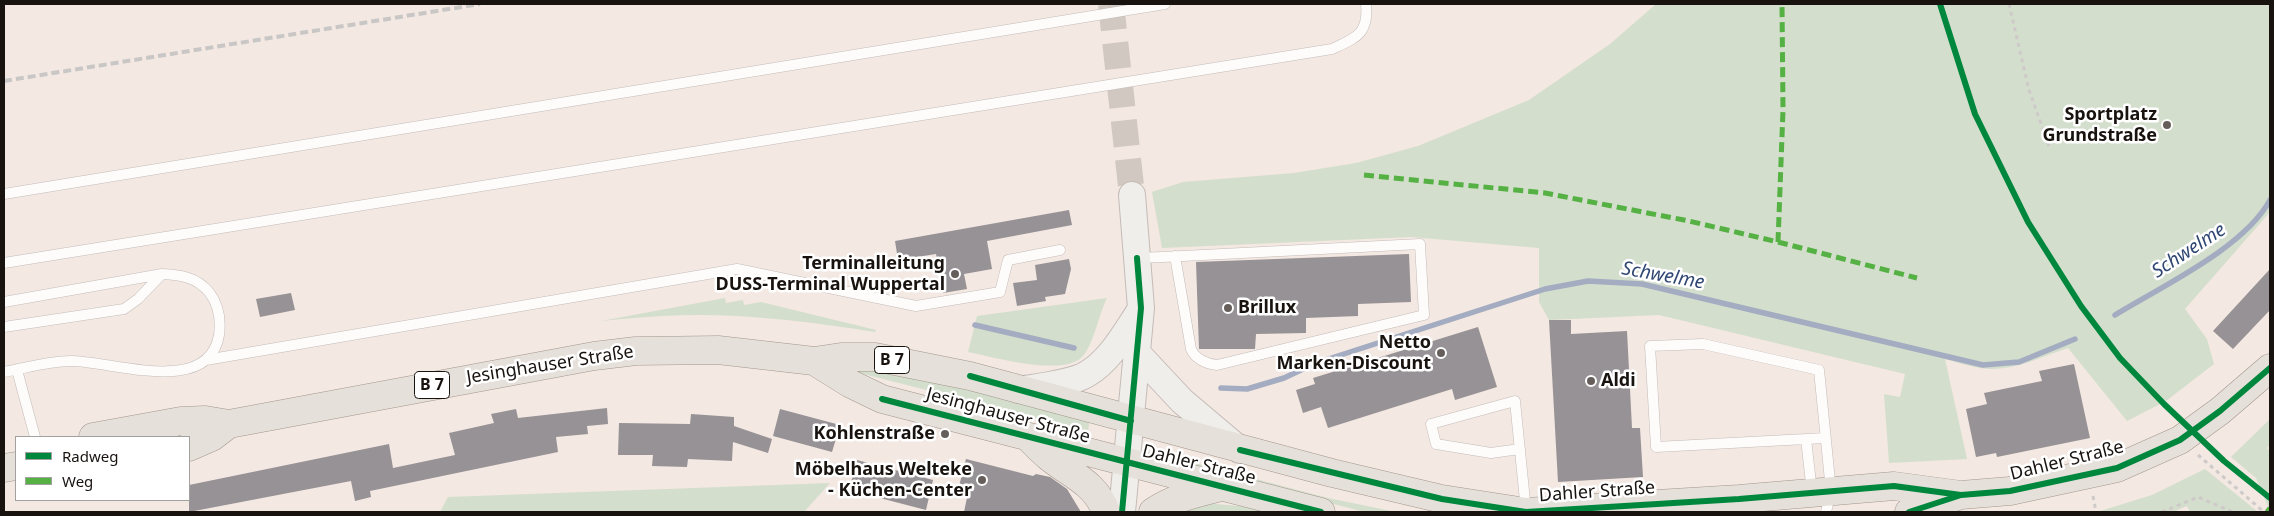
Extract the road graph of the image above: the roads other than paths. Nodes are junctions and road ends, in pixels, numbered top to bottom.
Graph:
1 (1164, 4) edge
2 (1366, 4) edge
3 (4, 194) edge
4 (1132, 195) tunnel mouth
5 (1060, 250) dead end
6 (1175, 256) junction
7 (1137, 258) junction
8 (4, 263) edge
9 (162, 274) junction
10 (4, 302) edge
11 (1141, 308) junction
12 (4, 328) edge
13 (1138, 354) junction
14 (206, 360) junction
15 (814, 361) junction
16 (2270, 368) edge
17 (17, 370) junction
18 (4, 372) edge
19 (1019, 390) junction
20 (1131, 421) junction
21 (229, 424) junction
22 (35, 436) edge
23 (99, 436) edge
24 (1027, 436) junction
25 (1825, 438) junction
26 (1806, 439) junction
27 (190, 447) edge
28 (1520, 449) junction
29 (1240, 450) junction
30 (1127, 462) junction
31 (1222, 487) junction
32 (1961, 495) junction
33 (1823, 498) edge
34 (1106, 512) edge
35 (1122, 512) edge
36 (1153, 512) edge
37 (1321, 512) edge
38 (1526, 512) edge
39 (1909, 512) edge

1 - 3 lane
2 - 8 lane
4 - 7 street
5 - 14 lane
6 - 6 lane
6 - 7 lane
7 - 11 street
9 - 10 lane
9 - 12 lane
9 - 14 lane
11 - 13 street
11 - 19 street
13 - 20 street
13 - 29 street
14 - 17 lane
15 - 19 main road, Jesinghauser Straße / B 7
15 - 21 main road, Jesinghauser Straße / B 7
15 - 24 main road, Jesinghauser Straße / B 7
16 - 32 main road, Dahler Straße / B 7
17 - 18 lane
17 - 22 lane
19 - 20 main road, Jesinghauser Straße / B 7
20 - 29 main road, Dahler Straße / B 7
20 - 30 street
21 - 23 main road, Jesinghauser Straße / B 7
21 - 27 main road, Jesinghauser Straße / B 7
24 - 30 main road, Jesinghauser Straße / B 7
24 - 34 main road
25 - 26 lane
25 - 26 lane
25 - 33 lane
26 - 33 lane
28 - 28 lane
28 - 38 lane
29 - 38 main road, Dahler Straße / B 7
30 - 31 main road, Dahler Straße / B 7
30 - 35 street
31 - 36 main road
31 - 37 main road, Dahler Straße / B 7
32 - 33 main road, Dahler Straße / B 7
32 - 39 main road, Dahler Straße / B 7
33 - 38 main road, Dahler Straße / B 7

